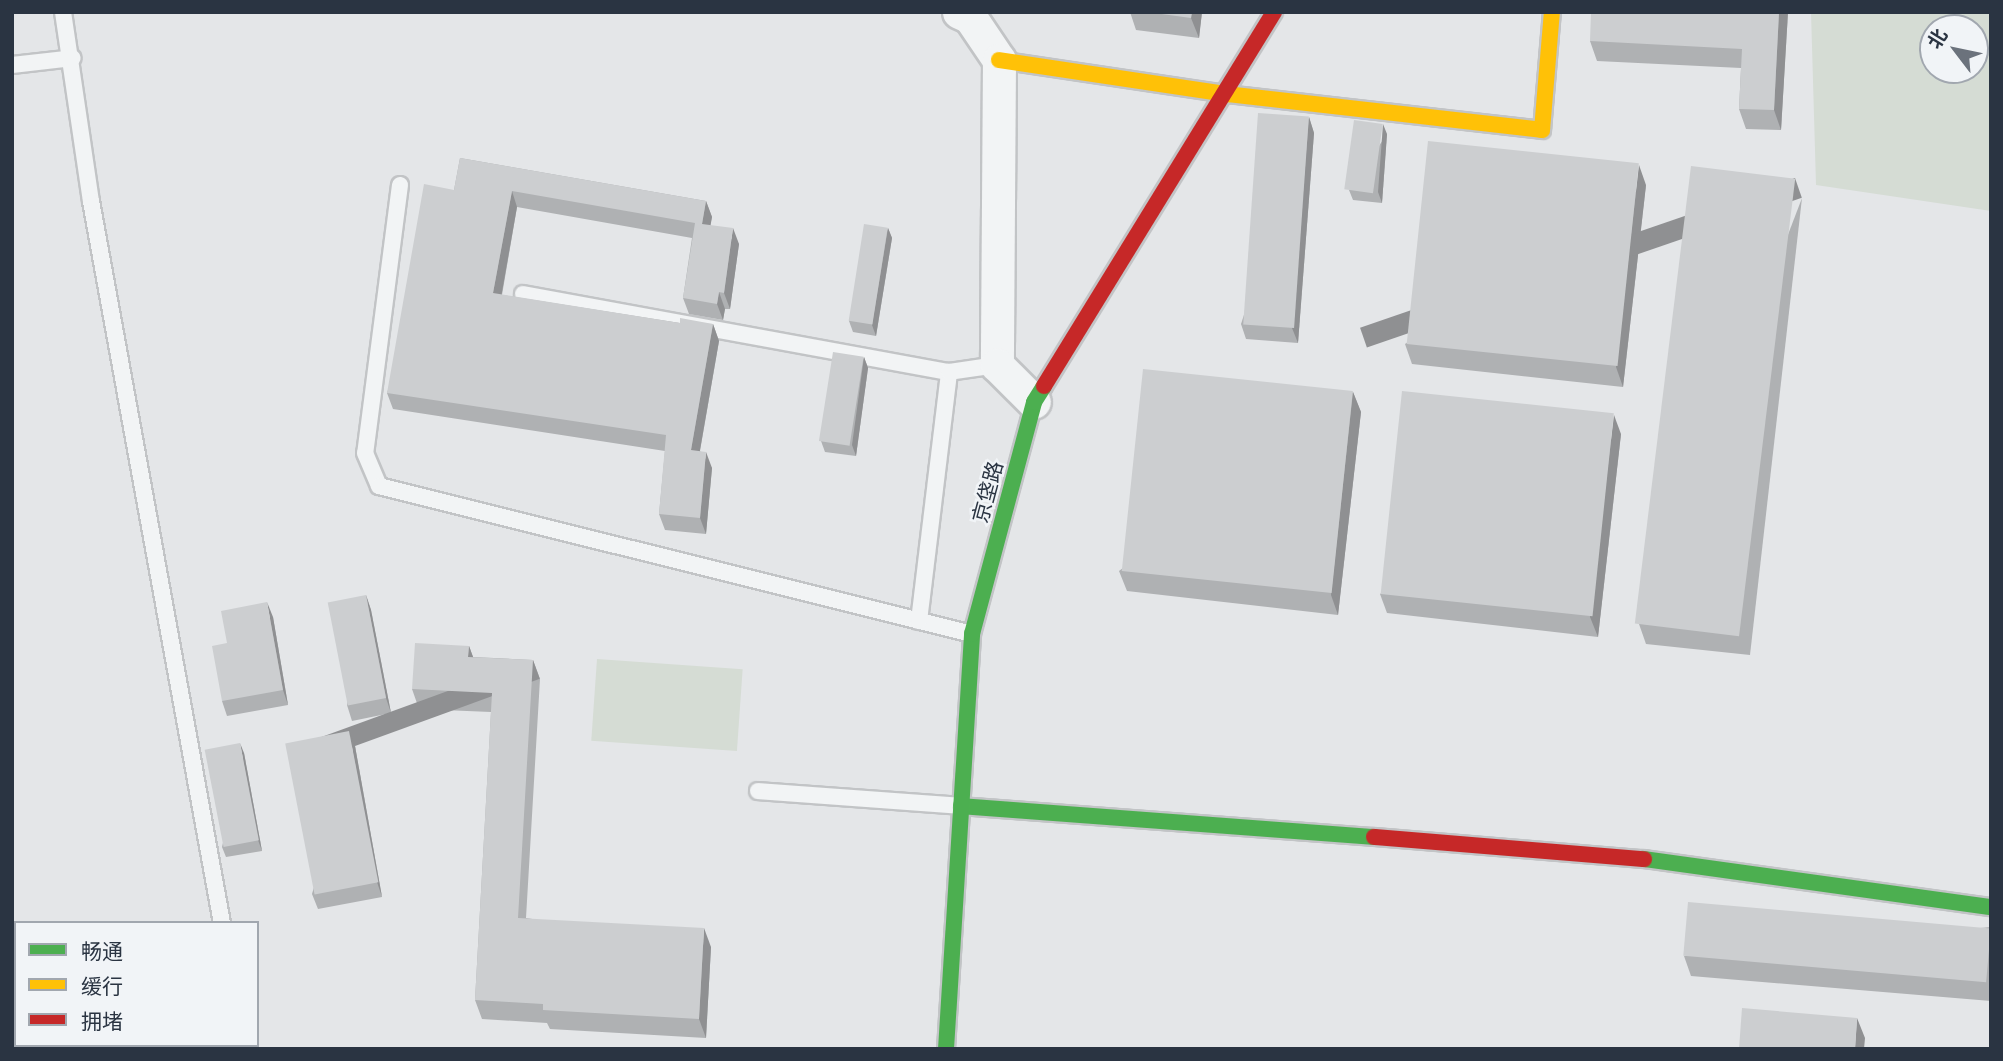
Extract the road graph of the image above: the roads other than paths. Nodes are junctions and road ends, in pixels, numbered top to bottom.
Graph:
1 (63, 12) edge
2 (959, 12) edge
3 (1274, 12) edge
4 (1552, 12) edge
5 (73, 58) junction
6 (999, 60) junction
7 (12, 65) edge
8 (1227, 94) junction
9 (400, 185) dead end
10 (523, 293) dead end
11 (997, 365) junction
12 (949, 372) junction
13 (1034, 402) junction
14 (919, 621) junction
15 (971, 634) junction
16 (758, 790) dead end
17 (961, 806) junction
18 (1991, 907) edge
19 (222, 921) edge
20 (946, 1049) edge

1 - 5 lane
2 - 6 street
3 - 8 street, 京垡路
4 - 8 street
5 - 7 lane
5 - 19 lane
6 - 8 street
6 - 11 street
8 - 13 street, 京垡路
9 - 14 lane
10 - 12 lane
11 - 12 lane
11 - 13 street
12 - 14 lane
13 - 15 street, 京垡路
14 - 15 lane
15 - 17 street, 京垡路
16 - 17 lane
17 - 18 street
17 - 20 street, 京垡路

